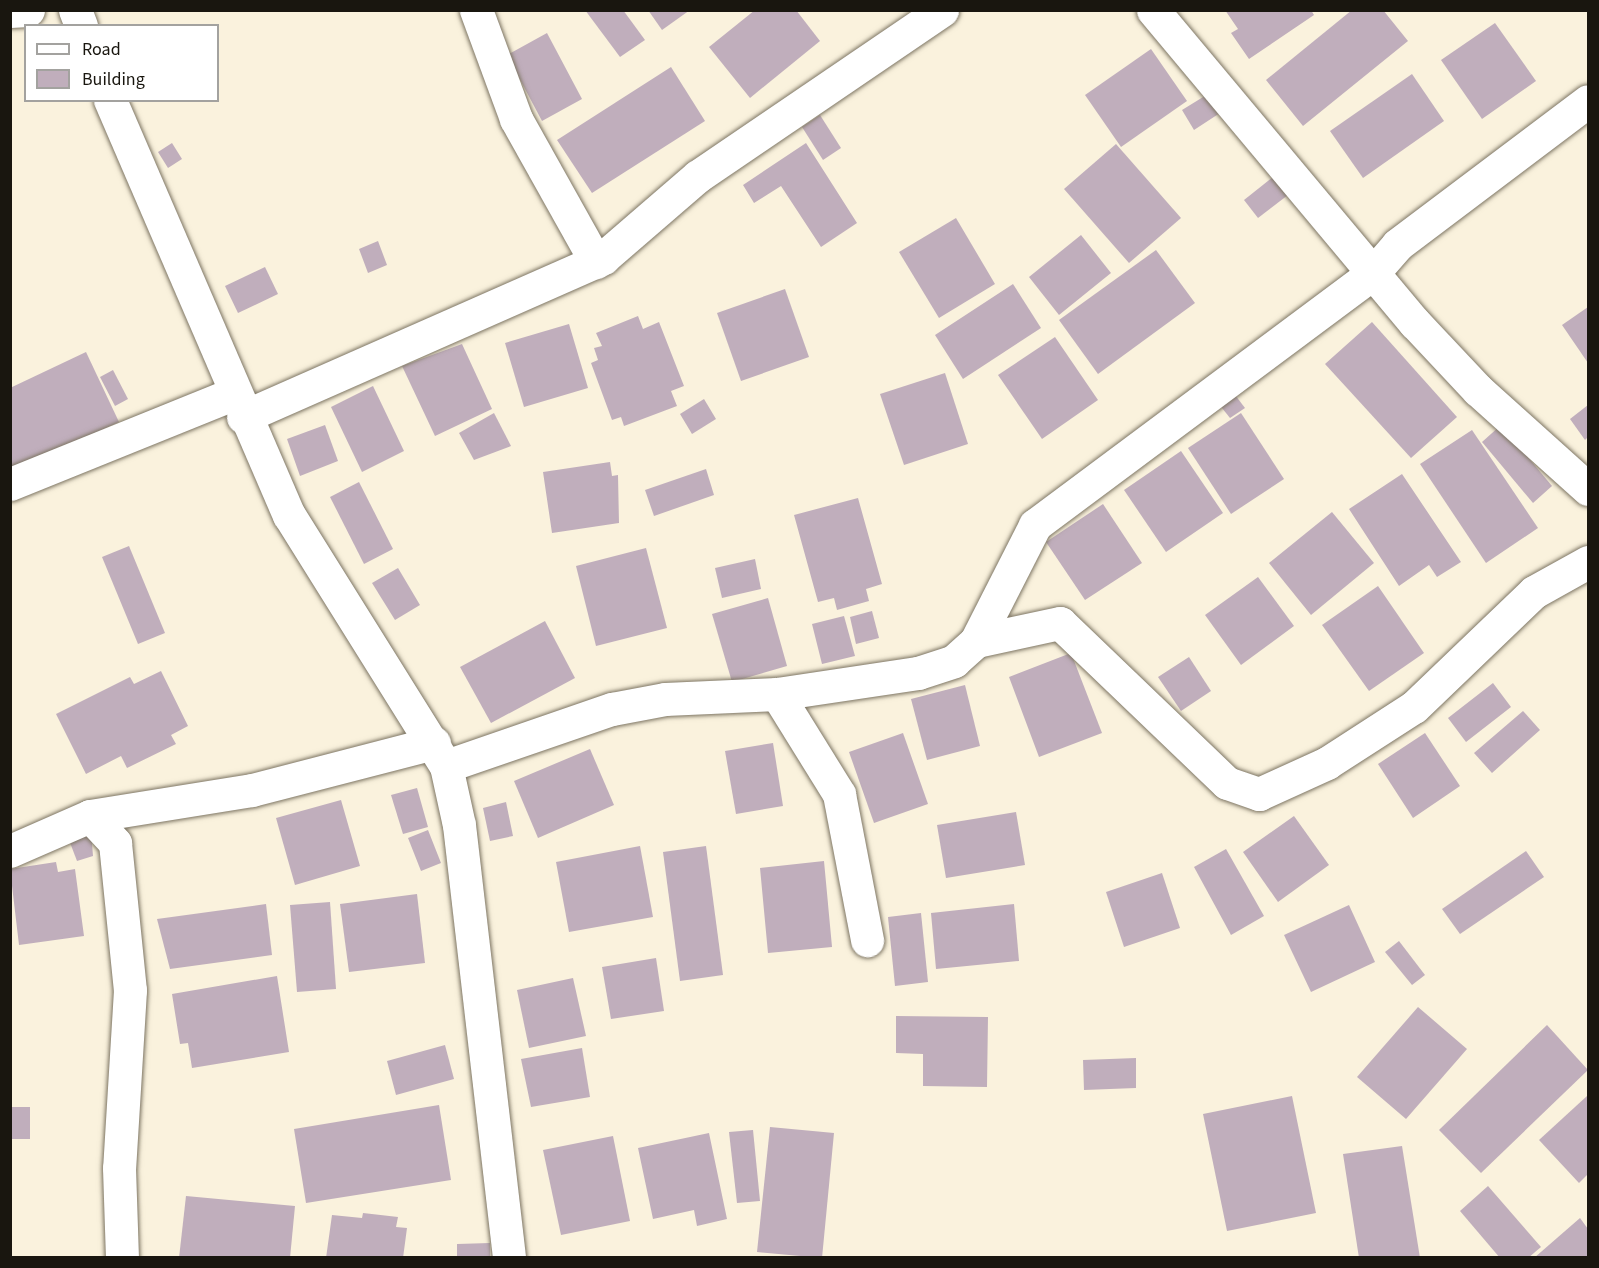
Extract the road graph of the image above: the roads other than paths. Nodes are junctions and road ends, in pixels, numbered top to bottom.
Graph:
1 (28, 10) edge
2 (476, 10) edge
3 (942, 10) edge
4 (1153, 10) edge
5 (10, 12) edge
6 (1588, 101) edge
7 (111, 102) edge
8 (596, 262) junction
9 (1373, 273) junction
10 (238, 406) junction
11 (10, 484) edge
12 (1588, 489) edge
13 (1588, 562) edge
14 (976, 641) junction
15 (777, 694) junction
16 (440, 754) junction
17 (90, 816) junction
18 (10, 851) edge
19 (867, 940) dead end
20 (122, 1257) edge
21 (509, 1257) edge
22 (514, 1257) edge

1 - 5 street
2 - 8 street
3 - 8 street
4 - 9 street
6 - 9 street
7 - 10 street
8 - 10 street
9 - 12 street
9 - 14 street
10 - 11 street
10 - 16 street
13 - 14 street
14 - 15 street
15 - 16 street
15 - 19 street
16 - 17 street
16 - 21 street
17 - 18 street
17 - 20 street
21 - 22 street

